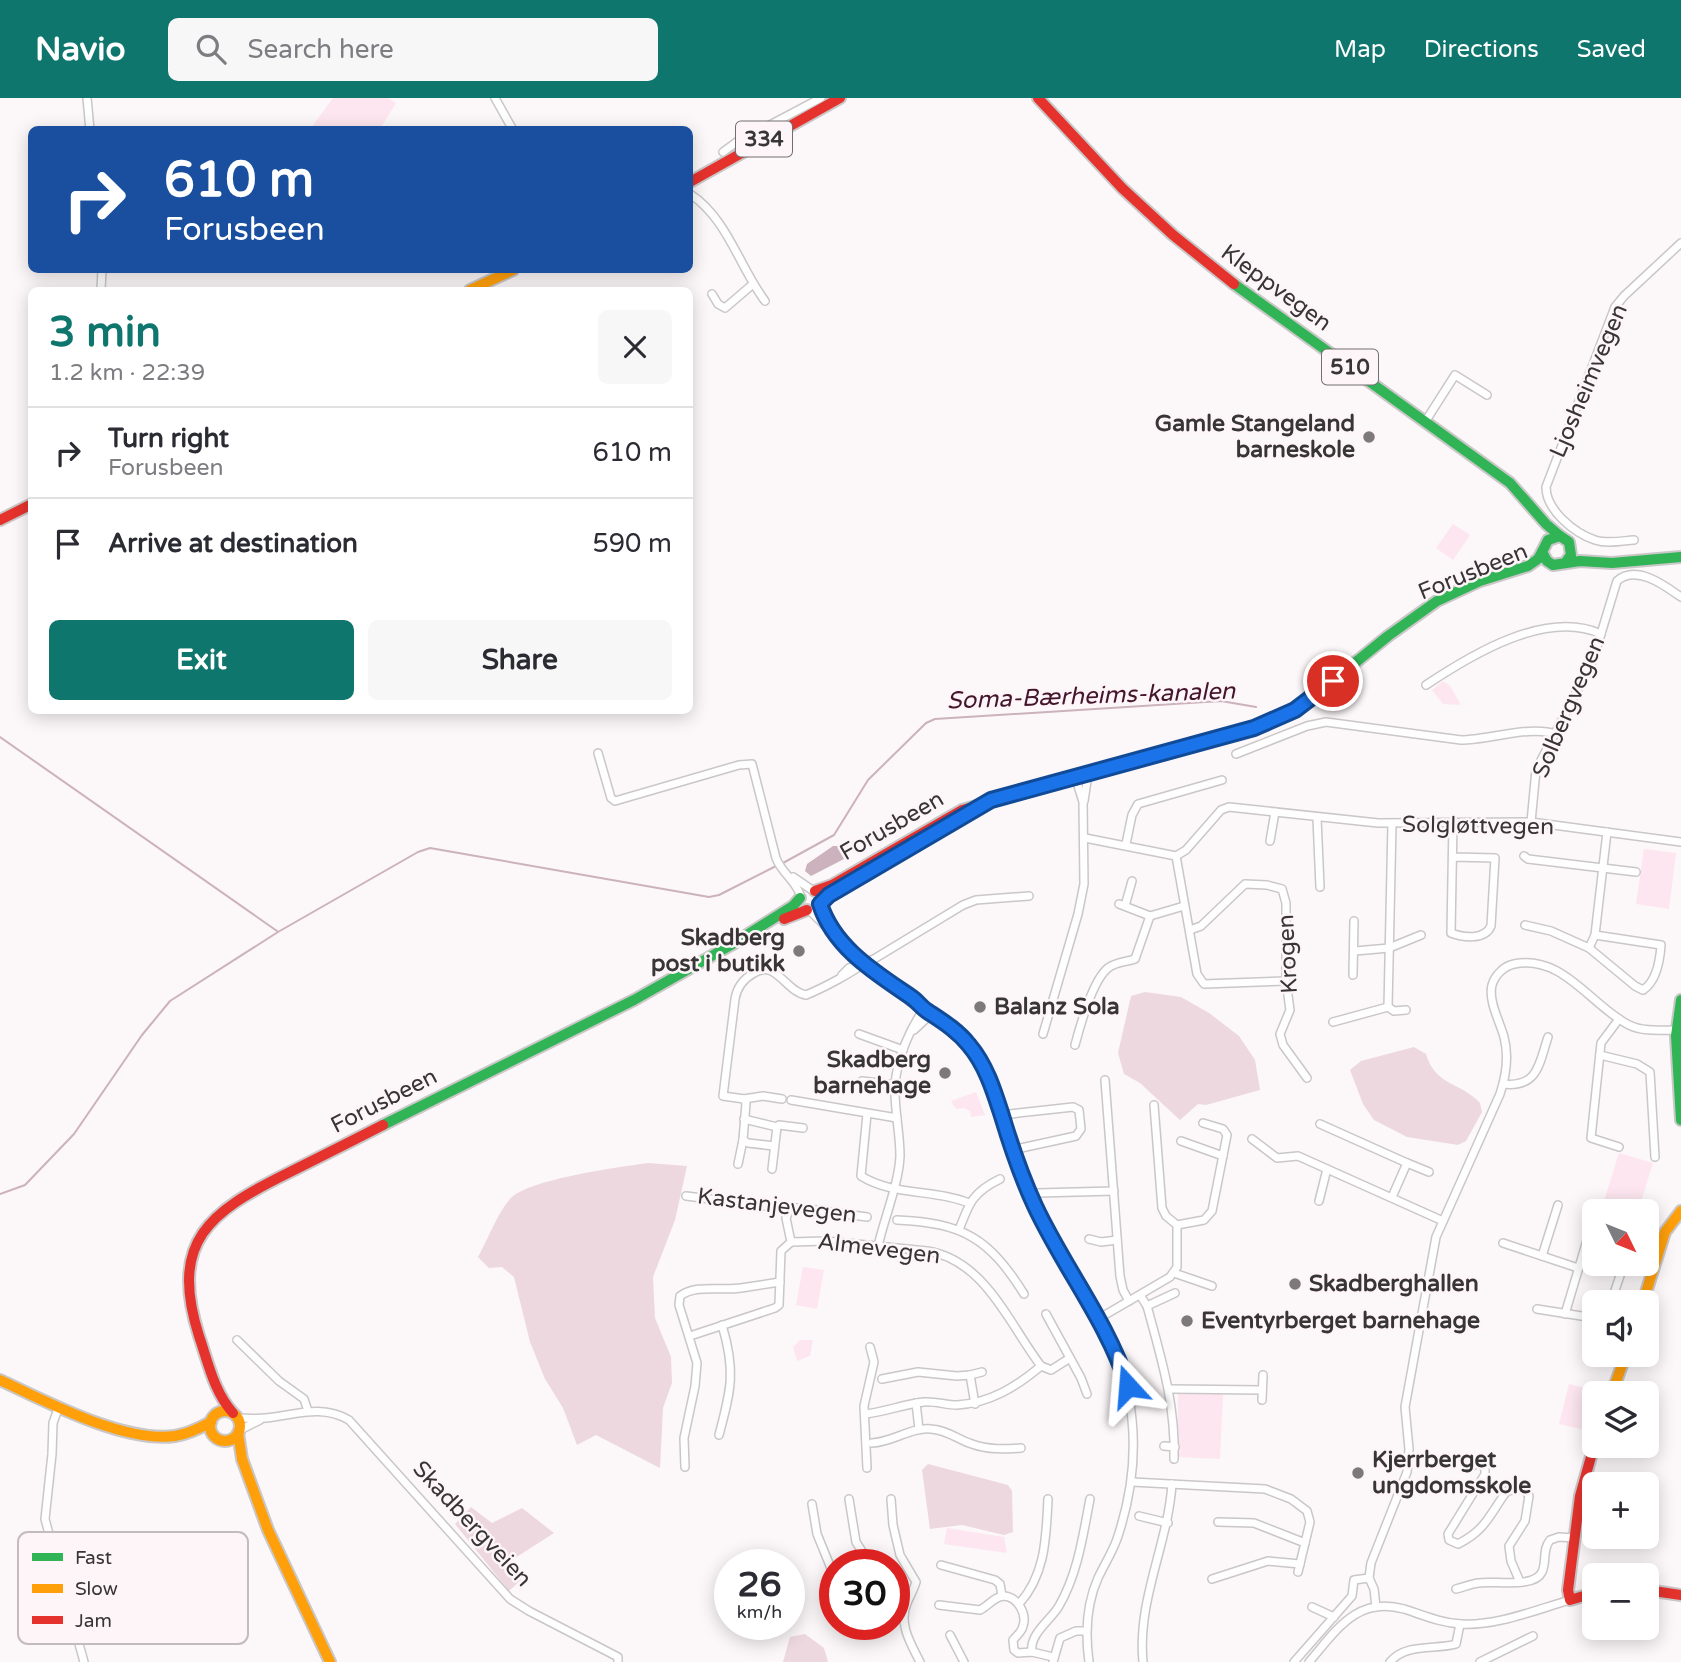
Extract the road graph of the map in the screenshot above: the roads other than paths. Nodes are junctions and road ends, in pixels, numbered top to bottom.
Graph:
1 (87, 98) edge
2 (495, 98) edge
3 (821, 98) edge
4 (840, 98) edge
5 (1038, 98) edge
6 (1046, 98) edge
7 (90, 126) edge
8 (511, 126) edge
9 (1066, 129) junction
10 (741, 138) junction
11 (746, 149) junction
12 (723, 152) dead end
13 (693, 180) edge
14 (693, 185) edge
15 (693, 196) edge
16 (701, 202) junction
17 (1681, 243) edge
18 (507, 273) edge
19 (753, 284) junction
20 (476, 287) edge
21 (712, 295) dead end
22 (765, 301) dead end
23 (1487, 395) dead end
24 (1425, 422) junction
25 (28, 506) edge
26 (1539, 519) junction
27 (0, 520) edge
28 (1564, 539) junction
29 (1634, 540) dead end
30 (1542, 549) junction
31 (1681, 549) edge
32 (1681, 557) edge
33 (1565, 563) junction
34 (1553, 565) junction
35 (1681, 597) edge
36 (1410, 621) junction
37 (1601, 634) junction
38 (1426, 685) dead end
39 (1556, 734) junction
40 (598, 753) dead end
41 (1236, 754) dead end
42 (1088, 774) junction
43 (1075, 776) junction
44 (1222, 780) dead end
45 (991, 800) junction
46 (1083, 802) junction
47 (1275, 812) junction
48 (1312, 817) junction
49 (1453, 822) junction
50 (1531, 822) junction
51 (1392, 824) junction
52 (1606, 832) junction
53 (1085, 838) junction
54 (1270, 841) dead end
55 (1681, 842) edge
56 (1126, 844) junction
57 (1176, 856) junction
58 (1524, 856) dead end
59 (1452, 857) junction
60 (1601, 868) junction
61 (1636, 872) dead end
62 (789, 876) junction
63 (1132, 881) dead end
64 (1320, 887) dead end
65 (813, 890) junction
66 (1029, 895) dead end
67 (801, 897) junction
68 (820, 904) junction
69 (1184, 905) junction
70 (808, 910) junction
71 (1150, 916) junction
72 (1354, 921) dead end
73 (1525, 925) dead end
74 (1190, 930) junction
75 (836, 935) junction
76 (1421, 935) dead end
77 (1595, 935) junction
78 (731, 945) junction
79 (1389, 948) junction
80 (1589, 948) junction
81 (1354, 951) junction
82 (864, 963) junction
83 (1353, 975) dead end
84 (1286, 981) junction
85 (1681, 1000) edge
86 (1388, 1007) junction
87 (924, 1009) junction
88 (1406, 1010) dead end
89 (931, 1014) junction
90 (1619, 1019) junction
91 (1333, 1022) dead end
92 (1676, 1030) junction
93 (911, 1033) junction
94 (859, 1034) dead end
95 (1043, 1034) dead end
96 (1548, 1037) dead end
97 (1075, 1045) dead end
98 (903, 1050) junction
99 (1600, 1055) junction
100 (1307, 1078) dead end
101 (862, 1080) dead end
102 (1105, 1080) dead end
103 (1503, 1084) junction
104 (895, 1085) junction
105 (744, 1099) junction
106 (782, 1099) dead end
107 (792, 1100) dead end
108 (1154, 1105) dead end
109 (867, 1114) junction
110 (1001, 1115) junction
111 (897, 1118) junction
112 (744, 1119) junction
113 (1681, 1120) edge
114 (1203, 1123) dead end
115 (1320, 1124) dead end
116 (777, 1127) junction
117 (803, 1128) dead end
118 (1252, 1139) dead end
119 (743, 1140) junction
120 (1181, 1141) dead end
121 (1365, 1144) junction
122 (774, 1146) junction
123 (1619, 1147) dead end
124 (1021, 1148) dead end
125 (1360, 1154) dead end
126 (1223, 1156) junction
127 (1654, 1157) dead end
128 (1407, 1163) junction
129 (738, 1164) dead end
130 (772, 1169) dead end
131 (1327, 1169) junction
132 (1429, 1172) dead end
133 (1000, 1179) dead end
134 (894, 1188) junction
135 (1114, 1191) junction
136 (1038, 1193) dead end
137 (686, 1196) dead end
138 (1392, 1197) junction
139 (1320, 1201) dead end
140 (969, 1203) junction
141 (1558, 1205) dead end
142 (789, 1211) junction
143 (1681, 1211) edge
144 (867, 1217) dead end
145 (897, 1220) dead end
146 (1443, 1221) junction
147 (1177, 1225) junction
148 (959, 1230) junction
149 (1089, 1239) dead end
150 (1117, 1240) junction
151 (791, 1242) junction
152 (1503, 1244) dead end
153 (878, 1246) junction
154 (1582, 1255) edge
155 (1542, 1256) junction
156 (1578, 1268) junction
157 (1174, 1273) junction
158 (780, 1282) junction
159 (1212, 1286) dead end
160 (1647, 1290) edge
161 (1175, 1293) dead end
162 (1024, 1294) dead end
163 (1140, 1294) junction
164 (1129, 1301) junction
165 (1147, 1306) junction
166 (1536, 1309) dead end
167 (1046, 1314) dead end
168 (1565, 1314) junction
169 (1582, 1316) edge
170 (1098, 1319) junction
171 (722, 1325) junction
172 (690, 1336) junction
173 (237, 1340) dead end
174 (870, 1347) dead end
175 (1070, 1358) junction
176 (1041, 1366) junction
177 (886, 1368) dead end
178 (982, 1371) dead end
179 (970, 1374) junction
180 (1263, 1375) dead end
181 (0, 1380) edge
182 (215, 1381) junction
183 (1170, 1389) junction
184 (1262, 1390) junction
185 (1087, 1394) dead end
186 (1262, 1400) dead end
187 (916, 1403) junction
188 (975, 1404) junction
189 (59, 1406) junction
190 (308, 1411) junction
191 (864, 1414) junction
192 (213, 1419) junction
193 (237, 1424) junction
194 (919, 1429) junction
195 (185, 1434) junction
196 (719, 1436) dead end
197 (218, 1439) junction
198 (872, 1443) dead end
199 (1164, 1446) dead end
200 (1175, 1447) junction
201 (1021, 1448) dead end
202 (1590, 1458) edge
203 (1174, 1459) dead end
204 (244, 1465) junction
205 (685, 1467) dead end
206 (1471, 1467) dead end
207 (867, 1468) dead end
208 (1132, 1482) junction
209 (1172, 1484) junction
210 (849, 1499) dead end
211 (891, 1499) dead end
212 (1048, 1499) dead end
213 (1090, 1499) dead end
214 (812, 1504) dead end
215 (1139, 1516) dead end
216 (1218, 1522) dead end
217 (1168, 1523) junction
218 (48, 1532) edge
219 (1574, 1538) junction
220 (1305, 1543) junction
221 (823, 1549) edge
222 (860, 1549) edge
223 (899, 1549) edge
224 (941, 1565) dead end
225 (910, 1571) edge
226 (1212, 1578) dead end
227 (1369, 1578) junction
228 (1520, 1582) junction
229 (1457, 1589) dead end
230 (1659, 1592) edge
231 (1681, 1595) edge
232 (910, 1596) edge
233 (1582, 1596) edge
234 (1002, 1597) junction
235 (1570, 1600) junction
236 (1019, 1604) junction
237 (939, 1605) dead end
238 (1312, 1607) dead end
239 (1376, 1607) junction
240 (1334, 1617) junction
241 (1460, 1624) junction
242 (1086, 1634) junction
243 (950, 1635) dead end
244 (1533, 1636) dead end
245 (909, 1640) edge
246 (79, 1644) edge
247 (1032, 1652) junction
248 (1016, 1657) edge
249 (1053, 1659) edge
250 (618, 1660) edge
251 (84, 1662) edge
252 (330, 1662) edge
253 (920, 1662) edge
254 (964, 1662) edge
255 (1089, 1662) edge
256 (1143, 1662) edge
257 (1294, 1662) edge
258 (1309, 1662) edge
259 (1390, 1662) edge
260 (1480, 1662) edge

1 - 7 street
2 - 8 street
3 - 10 street
4 - 11 main road, 334
5 - 9 main road, Kleppvegen / 510
6 - 9 main road, Kleppvegen / 510
9 - 24 main road, Kleppvegen / 510
10 - 11 street
10 - 12 street
11 - 13 main road, 334
14 - 16 street
15 - 16 street
16 - 19 street
17 - 29 street, Ljosheimvegen
18 - 20 main road
19 - 21 street
19 - 22 street
23 - 24 street
24 - 26 main road, Kleppvegen / 510
25 - 27 main road
26 - 28 main road, Kleppvegen / 510
26 - 30 main road
28 - 30 main road
28 - 31 main road, 510
28 - 33 main road
30 - 34 main road
30 - 36 main road, Forusbeen
32 - 33 main road
33 - 34 main road
34 - 36 main road, Forusbeen
35 - 37 street, Solbergvegen
36 - 42 main road, Forusbeen
37 - 38 street
37 - 39 street, Solbergvegen
39 - 41 street
39 - 50 street, Solbergvegen
40 - 62 street
42 - 43 main road, Forusbeen
42 - 46 street
43 - 45 main road, Forusbeen
43 - 46 street
44 - 56 street
45 - 65 main road, Forusbeen
45 - 68 main road, Forusbeen
46 - 53 street
47 - 48 street, Solgløttvegen
47 - 54 street
47 - 57 street, Solgløttvegen
48 - 51 street, Solgløttvegen
48 - 64 street
49 - 50 street, Solgløttvegen
49 - 51 street, Solgløttvegen
49 - 59 street
50 - 52 street, Solgløttvegen
51 - 79 street
52 - 55 street, Solgløttvegen
52 - 60 street
53 - 56 street
53 - 95 street
56 - 57 street
57 - 69 street
58 - 60 street
59 - 59 street
60 - 61 street
60 - 77 street
62 - 65 street
62 - 67 street
63 - 71 street
65 - 67 main road, Forusbeen
65 - 68 main road
66 - 82 street
67 - 70 main road
67 - 78 main road, Forusbeen
68 - 70 main road, Forusbeen
68 - 75 street
69 - 71 street
69 - 74 street
70 - 75 street
70 - 78 main road, Forusbeen
71 - 97 street
72 - 81 street
73 - 80 street
74 - 84 street
74 - 84 street, Krogen
75 - 82 street
76 - 79 street
77 - 80 street
77 - 80 street
78 - 182 main road, Forusbeen
79 - 81 street
79 - 86 street
81 - 83 street
82 - 87 street
82 - 105 street
84 - 100 street, Krogen
85 - 92 main road
86 - 88 street
86 - 91 street
87 - 89 street
87 - 93 street
89 - 93 street
89 - 110 street
90 - 92 street
90 - 99 street
90 - 103 street
92 - 113 main road
93 - 98 street
94 - 98 street
96 - 103 street
98 - 104 street
99 - 123 street
99 - 127 street
101 - 104 street
102 - 135 street
103 - 146 street
104 - 111 street
105 - 106 street
105 - 112 street
107 - 109 street
108 - 147 street
109 - 111 street
109 - 134 street
110 - 124 street
110 - 170 street
111 - 134 street
112 - 116 street
112 - 119 street
114 - 126 street
115 - 121 street
116 - 117 street
116 - 122 street
118 - 131 street
119 - 122 street
119 - 129 street
120 - 126 street
121 - 125 street
121 - 128 street
122 - 130 street
126 - 147 street
128 - 132 street
128 - 138 street
131 - 138 street
131 - 139 street
133 - 140 street
134 - 140 street
134 - 153 street
135 - 136 street
135 - 150 street
137 - 142 street, Kastanjevegen
138 - 146 street
140 - 148 street
141 - 155 street
142 - 144 street, Kastanjevegen
142 - 151 street
143 - 160 main road
145 - 148 street
146 - 227 street
147 - 157 street
148 - 162 street
149 - 150 street
150 - 164 street
151 - 153 street, Almevegen
151 - 158 street
152 - 155 street
153 - 176 street, Almevegen
154 - 156 street
155 - 156 street
156 - 168 street
157 - 159 street
157 - 163 street
158 - 171 street
158 - 172 street
161 - 165 street
163 - 164 street
163 - 165 street
164 - 170 street
165 - 183 street
166 - 168 street
167 - 175 street
168 - 169 street
170 - 208 street
171 - 172 street
171 - 196 street
172 - 205 street
173 - 190 street
174 - 191 street
175 - 176 street
175 - 185 street
176 - 188 street
177 - 179 street
178 - 179 street
179 - 188 street
180 - 184 street
181 - 189 main road
182 - 192 main road, Forusbeen
182 - 193 main road, Forusbeen
183 - 184 street
183 - 200 street
184 - 186 street
187 - 188 street
187 - 191 street
187 - 194 street
189 - 195 main road
189 - 218 street
190 - 193 street, Skadbergveien
190 - 250 street, Skadbergveien
191 - 207 street
192 - 193 main road
192 - 195 main road
192 - 197 main road, Forusbeen
193 - 197 main road
193 - 204 main road, Forusbeen
194 - 198 street
194 - 201 street
195 - 197 main road
197 - 204 main road, Forusbeen
199 - 200 street
200 - 203 street
202 - 219 main road
204 - 252 main road, Forusbeen
206 - 228 street
208 - 209 street
208 - 242 street
209 - 217 street
209 - 220 street
210 - 222 street
211 - 223 street
212 - 236 street
213 - 247 street
214 - 221 street
215 - 217 street
216 - 220 street
217 - 256 street
219 - 228 street
219 - 235 main road
220 - 226 street
224 - 234 street
225 - 232 street
227 - 239 street
227 - 240 street
228 - 229 street
230 - 231 main road
233 - 235 main road
234 - 236 street
234 - 237 street
235 - 241 street
236 - 248 street
238 - 240 street
239 - 241 street
239 - 258 street
240 - 257 street
241 - 259 street
242 - 249 street
242 - 255 street
243 - 254 street
244 - 260 street
245 - 253 street
246 - 251 street
247 - 248 street
247 - 249 street

